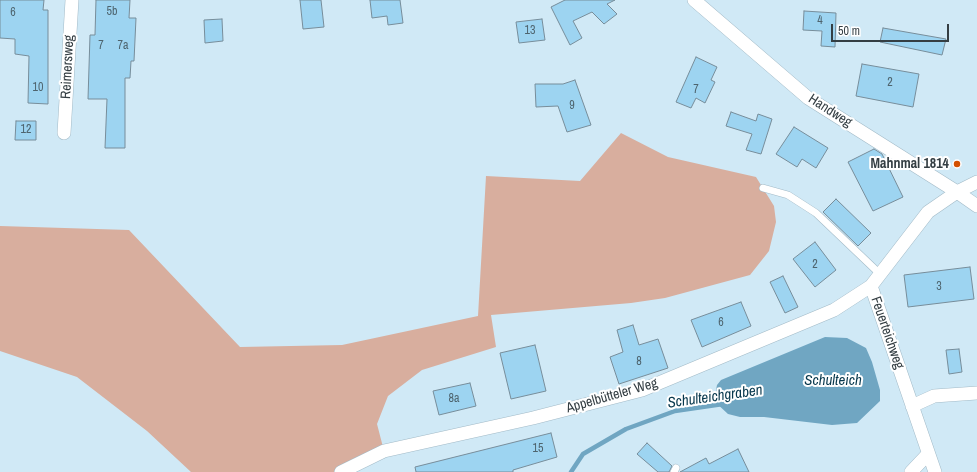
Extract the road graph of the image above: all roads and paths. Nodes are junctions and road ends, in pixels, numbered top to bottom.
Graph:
1 (72, 0) edge
2 (694, 0) edge
3 (64, 133) dead end
4 (977, 182) edge
5 (763, 188) dead end
6 (957, 192) junction
7 (977, 206) edge
8 (880, 274) junction
9 (872, 286) junction
10 (977, 393) edge
11 (912, 406) junction
12 (928, 454) junction
13 (341, 472) edge
14 (911, 472) edge
15 (935, 472) edge

1 - 3 street, Reimersweg
2 - 6 street, Handweg
4 - 6 street, Feuerteichweg
5 - 8 lane
6 - 7 street, Handweg
6 - 8 street, Feuerteichweg
8 - 9 street, Feuerteichweg
9 - 11 street, Feuerteichweg
9 - 13 street, Appelbütteler Weg
10 - 11 street
11 - 12 street, Feuerteichweg
12 - 14 street
12 - 15 street, Feuerteichweg

